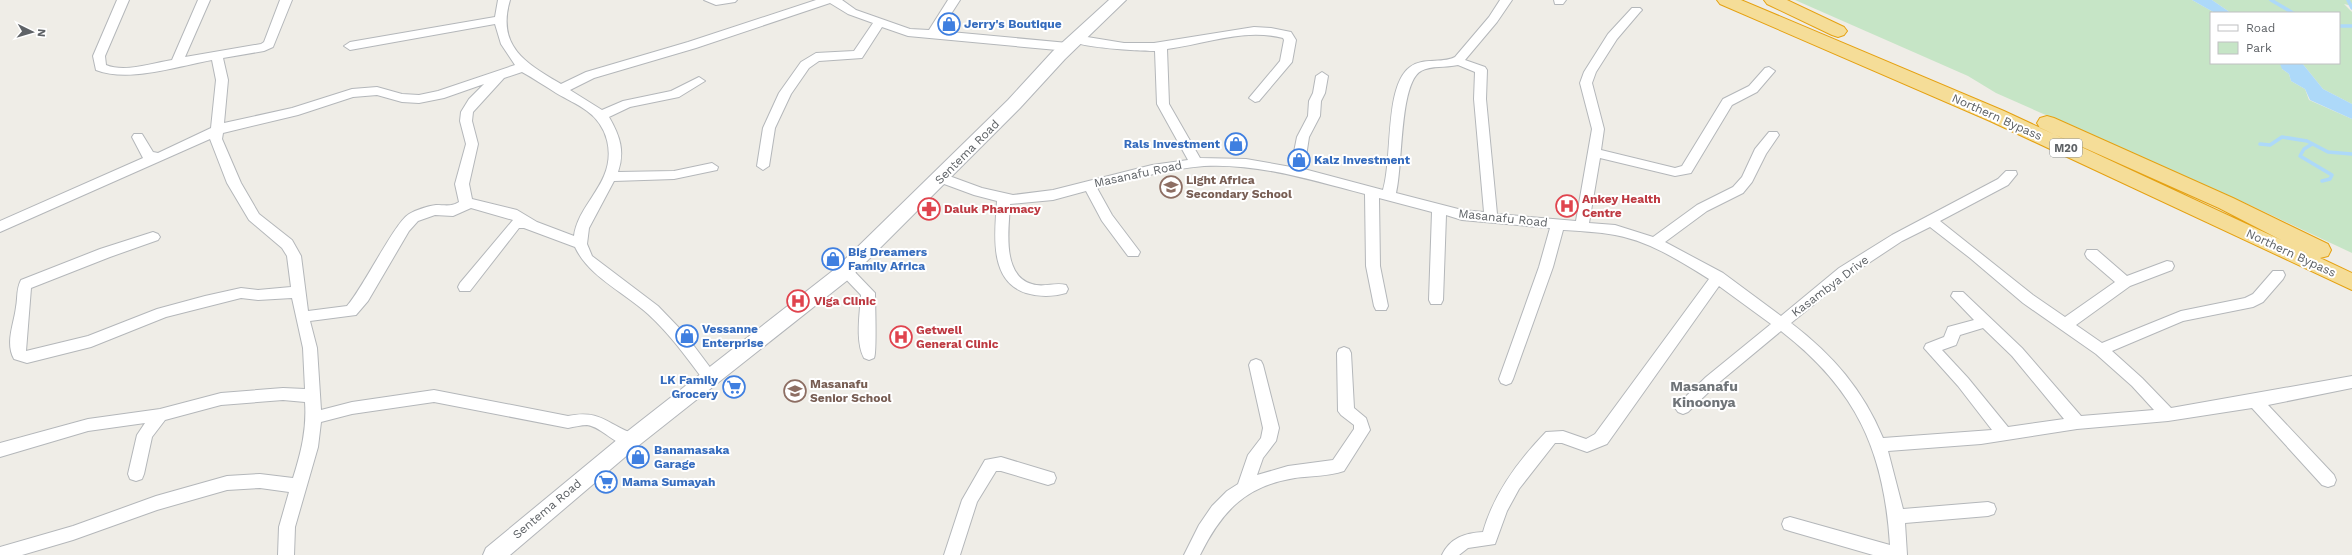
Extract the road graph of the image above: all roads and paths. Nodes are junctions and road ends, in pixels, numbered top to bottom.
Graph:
1 (122, 0) edge
2 (204, 0) edge
3 (286, 0) edge
4 (504, 0) edge
5 (710, 0) edge
6 (731, 0) edge
7 (827, 0) edge
8 (834, 0) edge
9 (954, 0) edge
10 (1118, 0) edge
11 (1506, 0) edge
12 (1718, 0) edge
13 (1726, 0) edge
14 (1760, 0) edge
15 (1773, 0) edge
16 (1636, 10) dead end
17 (500, 20) junction
18 (1778, 21) junction
19 (879, 23) junction
20 (1838, 31) junction
21 (932, 35) junction
22 (1072, 43) junction
23 (350, 46) dead end
24 (1161, 46) junction
25 (217, 56) junction
26 (1457, 61) junction
27 (177, 62) junction
28 (523, 67) junction
29 (1769, 71) dead end
30 (501, 76) junction
31 (1322, 76) dead end
32 (699, 81) dead end
33 (560, 90) junction
34 (1255, 98) dead end
35 (600, 116) junction
36 (217, 130) junction
37 (1773, 135) dead end
38 (138, 137) dead end
39 (1593, 152) junction
40 (154, 158) junction
41 (1196, 163) junction
42 (763, 166) dead end
43 (712, 168) dead end
44 (1298, 172) junction
45 (2011, 174) dead end
46 (610, 177) junction
47 (941, 178) junction
48 (1090, 184) junction
49 (1372, 192) junction
50 (1388, 196) junction
51 (1004, 199) junction
52 (469, 203) junction
53 (1439, 210) junction
54 (1491, 218) junction
55 (1930, 220) junction
56 (1558, 224) junction
57 (532, 226) junction
58 (1582, 226) junction
59 (0, 227) edge
60 (153, 237) dead end
61 (1654, 243) junction
62 (580, 244) junction
63 (1133, 252) dead end
64 (2092, 254) dead end
65 (2352, 265) edge
66 (2167, 266) dead end
67 (845, 271) junction
68 (2278, 275) dead end
69 (1718, 277) junction
70 (2125, 282) junction
71 (2352, 282) edge
72 (465, 287) dead end
73 (1061, 289) dead end
74 (298, 292) junction
75 (1958, 296) dead end
76 (1436, 300) dead end
77 (1381, 306) dead end
78 (302, 317) junction
79 (1985, 322) junction
80 (1781, 324) junction
81 (2065, 325) junction
82 (2101, 350) junction
83 (1344, 353) dead end
84 (869, 354) dead end
85 (1256, 365) dead end
86 (710, 378) junction
87 (1506, 379) dead end
88 (2350, 384) edge
89 (313, 396) junction
90 (2255, 401) junction
91 (1683, 408) dead end
92 (160, 415) junction
93 (2168, 415) junction
94 (314, 418) junction
95 (2076, 423) junction
96 (2004, 434) junction
97 (630, 440) junction
98 (1878, 445) junction
99 (0, 450) edge
100 (136, 474) dead end
101 (1048, 478) dead end
102 (2328, 480) dead end
103 (299, 486) junction
104 (1245, 488) junction
105 (1988, 509) dead end
106 (1896, 517) junction
107 (1790, 524) dead end
108 (0, 554) edge
109 (286, 555) edge
110 (494, 555) edge
111 (952, 555) edge
112 (1192, 555) edge
113 (1450, 555) edge
114 (1899, 555) edge

1 - 27 street
2 - 27 street
3 - 25 street
4 - 17 street
5 - 6 street
7 - 33 street
8 - 19 street
9 - 21 street
10 - 22 main road, Sentema Road
11 - 26 street
12 - 18 highway
13 - 18 highway, Northern Bypass / M20
14 - 20 highway, Northern Bypass / M20
15 - 20 highway
16 - 39 street
17 - 23 street
17 - 28 street
18 - 71 highway, Northern Bypass / M20
19 - 21 street
19 - 42 street
20 - 65 highway, Northern Bypass / M20
21 - 22 street
22 - 24 street
22 - 47 main road, Sentema Road
24 - 34 street
24 - 41 street
25 - 27 street
25 - 36 street
26 - 50 street
26 - 54 street
28 - 30 street
28 - 33 street
29 - 39 street
30 - 36 street
30 - 52 street
31 - 44 street
32 - 35 street
33 - 35 street
35 - 46 street
36 - 40 street
36 - 74 street
37 - 61 street
38 - 40 street
39 - 58 street
40 - 59 street
41 - 44 street, Masanafu Road
41 - 48 street, Masanafu Road
43 - 46 street
44 - 49 street, Masanafu Road
45 - 55 street, Kasambya Drive
46 - 62 street
47 - 51 street, Masanafu Road
47 - 67 main road, Sentema Road
48 - 51 street, Masanafu Road
48 - 63 street
49 - 50 street, Masanafu Road
49 - 77 street
50 - 53 street, Masanafu Road
51 - 73 street
52 - 57 street
52 - 78 street
53 - 54 street, Masanafu Road
53 - 76 street
54 - 56 street, Masanafu Road
55 - 80 street, Kasambya Drive
55 - 81 street
56 - 58 street, Masanafu Road
56 - 87 street
57 - 62 street
57 - 72 street
58 - 61 street, Masanafu Road
60 - 74 street
61 - 69 street, Masanafu Road
62 - 86 street
64 - 70 street
66 - 70 street
67 - 84 street
67 - 86 main road, Sentema Road
68 - 82 street
69 - 80 street, Masanafu Road
69 - 113 street
70 - 81 street
74 - 78 street
75 - 79 street
78 - 89 street
79 - 95 street
79 - 96 street
80 - 91 street, Kasambya Drive
80 - 98 street, Masanafu Road
81 - 82 street
82 - 93 street
83 - 104 street
85 - 104 street
86 - 97 main road, Sentema Road
88 - 90 street
89 - 92 street
89 - 94 street
90 - 93 street
90 - 102 street
92 - 99 street
92 - 100 street
93 - 95 street
94 - 97 street
94 - 103 street
95 - 96 street
96 - 98 street
97 - 110 main road, Sentema Road
98 - 106 street, Masanafu Road
101 - 111 street
103 - 108 street
103 - 109 street
104 - 112 street
105 - 106 street
106 - 114 street, Masanafu Road
107 - 114 street

